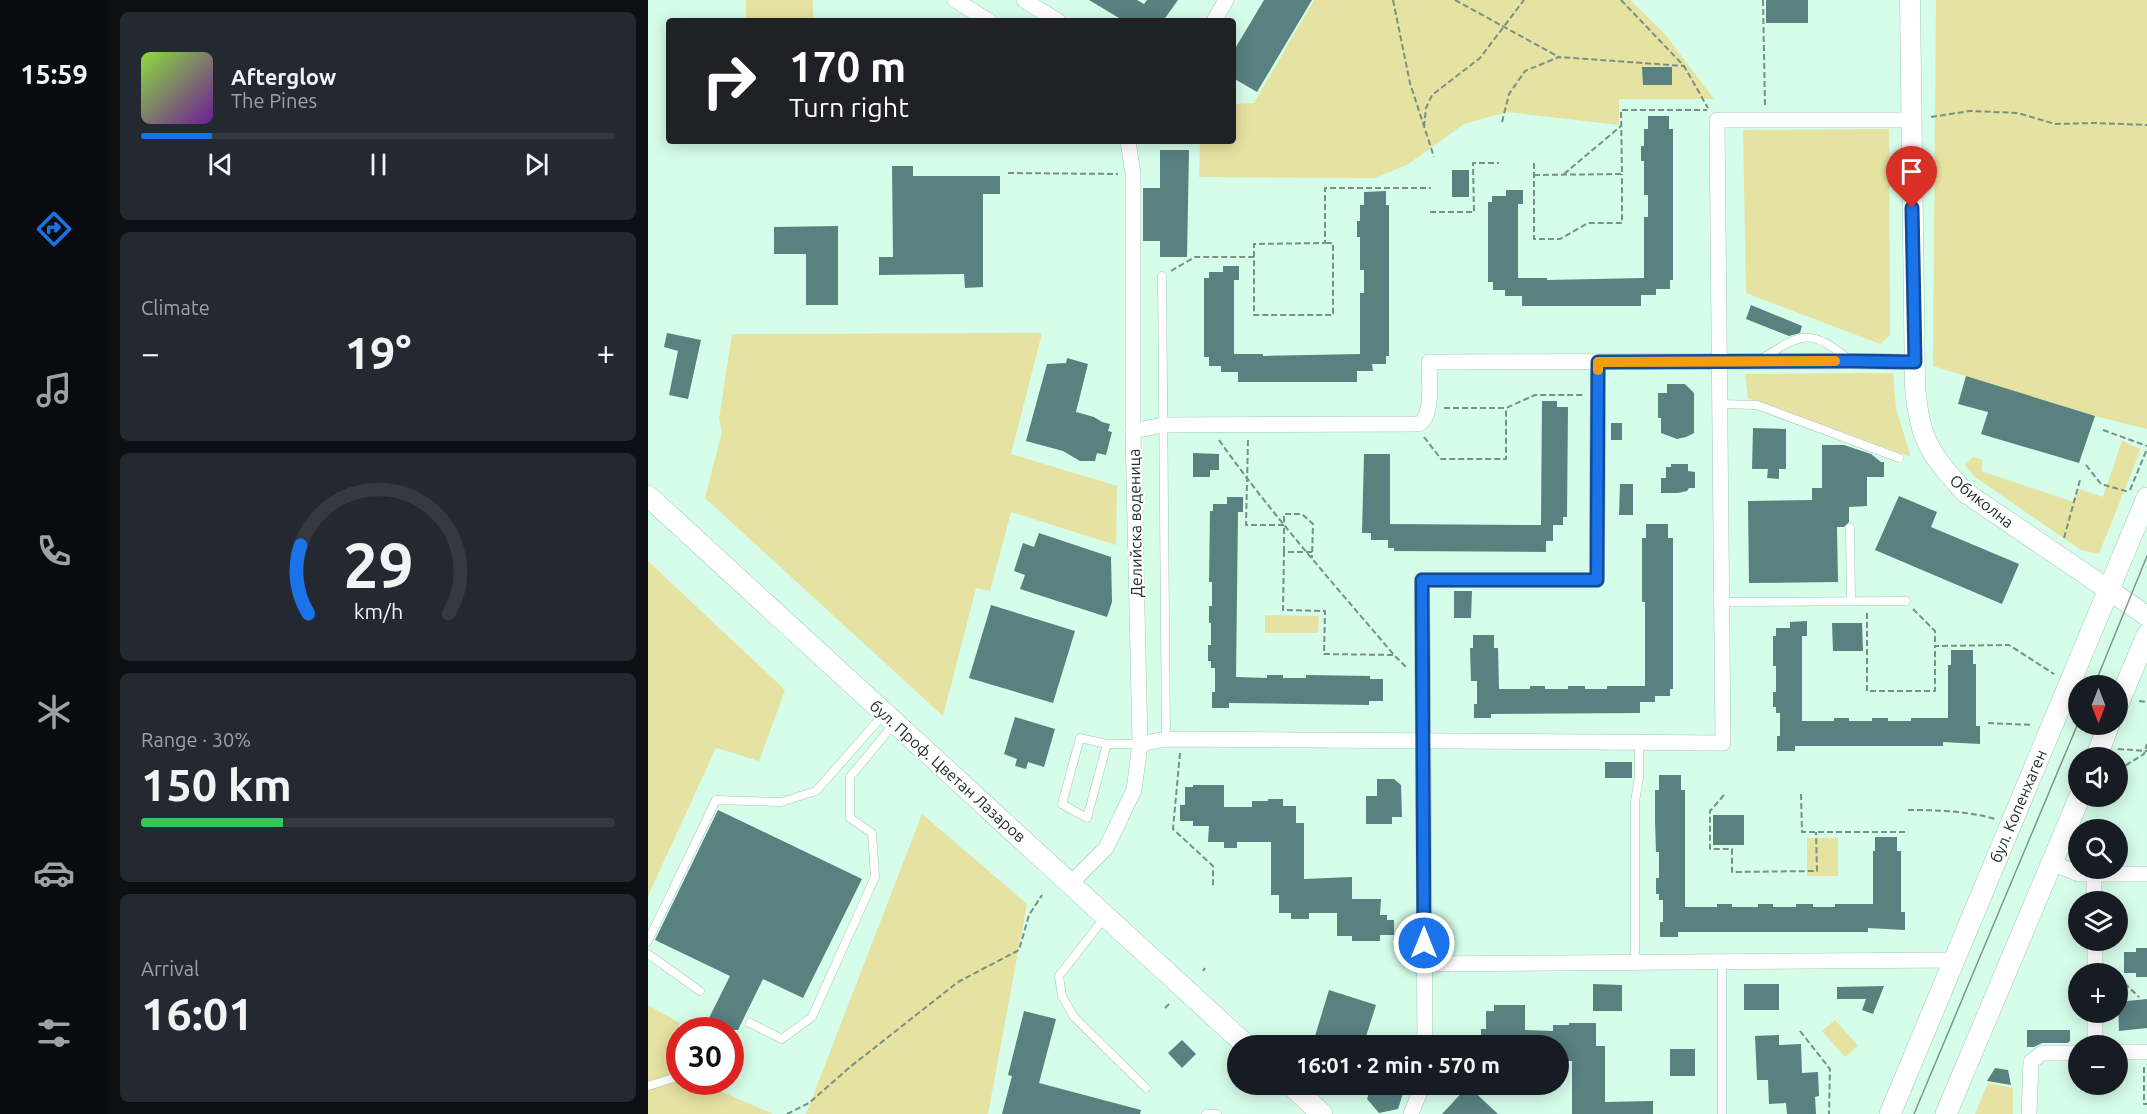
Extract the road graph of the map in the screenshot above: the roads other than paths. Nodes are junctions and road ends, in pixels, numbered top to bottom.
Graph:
1 (955, 0) edge
2 (1024, 0) edge
3 (1226, 0) edge
4 (1910, 0) edge
5 (984, 18) edge
6 (1053, 18) edge
7 (1216, 18) edge
8 (1911, 120) junction
9 (1129, 144) edge
10 (1162, 276) road end
11 (1719, 361) junction
12 (1760, 361) junction
13 (1851, 361) junction
14 (1598, 362) junction
15 (1915, 362) junction
16 (1720, 404) junction
17 (1163, 425) junction
18 (1133, 431) junction
19 (1899, 458) dead end
20 (2138, 495) edge
21 (648, 496) edge
22 (1850, 528) dead end
23 (2108, 590) junction
24 (1851, 601) junction
25 (1906, 601) road end
26 (1722, 602) junction
27 (2147, 616) edge
28 (2147, 635) edge
29 (2128, 703) edge
30 (890, 718) junction
31 (1173, 739) junction
32 (1423, 741) junction
33 (1639, 743) junction
34 (1107, 744) junction
35 (1140, 744) junction
36 (2075, 807) edge
37 (2052, 863) junction
38 (2068, 870) edge
39 (2128, 874) edge
40 (2147, 874) edge
41 (1071, 884) junction
42 (1105, 915) junction
43 (648, 941) edge
44 (648, 954) edge
45 (1954, 960) junction
46 (1635, 962) junction
47 (1722, 962) junction
48 (1424, 964) junction
49 (700, 991) dead end
50 (750, 1023) dead end
51 (1235, 1035) edge
52 (1425, 1035) edge
53 (2128, 1052) edge
54 (2145, 1052) edge
55 (2068, 1053) edge
56 (666, 1080) edge
57 (648, 1086) edge
58 (1146, 1088) dead end
59 (1302, 1095) edge
60 (1419, 1095) edge
61 (1206, 1114) edge
62 (1217, 1114) edge
63 (1322, 1114) edge
64 (1412, 1114) edge
65 (1722, 1114) edge
66 (1890, 1114) edge
67 (1946, 1114) edge
68 (2030, 1114) edge

1 - 5 street
2 - 6 street
3 - 7 street
4 - 8 street, Обиколна
8 - 11 street
8 - 15 street, Обиколна
9 - 18 street, Делийска воденица
10 - 17 lane
11 - 12 street
11 - 14 street
11 - 16 street
12 - 13 street
12 - 13 lane
13 - 15 street
14 - 17 street
14 - 32 street
15 - 23 street, Обиколна
16 - 19 lane
16 - 26 street
17 - 18 street
17 - 31 lane
18 - 35 street, Делийска воденица
20 - 23 main road, бул. Копенхаген
21 - 30 main road, бул. Проф. Цветан Лазаров
22 - 24 lane
23 - 27 street, Обиколна
23 - 45 main road, бул. Копенхаген
24 - 25 lane
24 - 26 lane
26 - 33 street
28 - 29 main road
30 - 41 main road, бул. Проф. Цветан Лазаров
30 - 43 lane
30 - 50 lane
31 - 32 street
31 - 35 street
32 - 33 street
32 - 48 street
33 - 46 lane
34 - 34 lane
34 - 35 lane
35 - 41 street, Делийска воденица
36 - 37 main road
37 - 38 street
37 - 67 main road
39 - 40 street
41 - 42 main road, бул. Проф. Цветан Лазаров
42 - 51 main road, бул. Проф. Цветан Лазаров
42 - 58 lane
44 - 49 lane
45 - 47 street
45 - 66 main road, бул. Копенхаген
46 - 47 street
46 - 48 street
47 - 65 lane
48 - 52 street
53 - 54 street
55 - 68 street
56 - 57 lane
59 - 63 main road
60 - 64 street
61 - 62 lane

